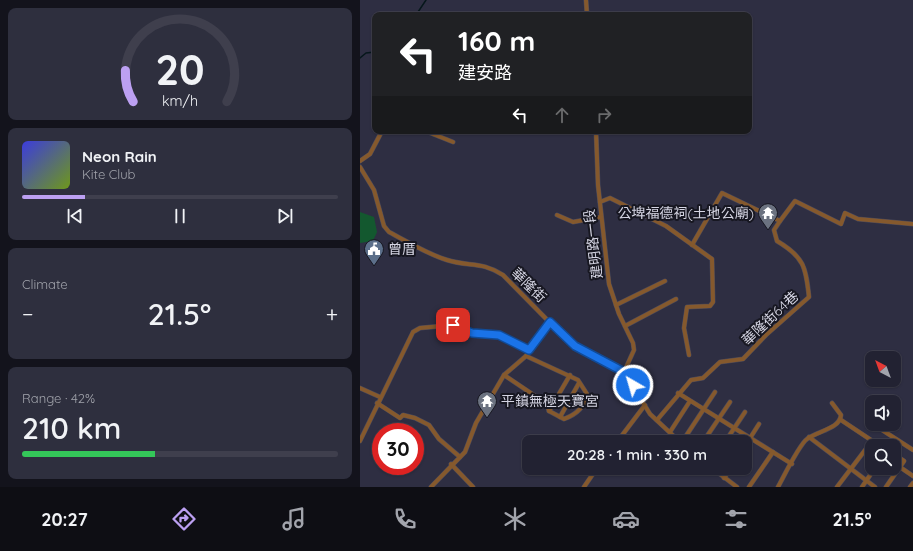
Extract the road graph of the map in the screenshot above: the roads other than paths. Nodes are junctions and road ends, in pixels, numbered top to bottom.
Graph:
1 (586, 0) edge
2 (588, 12) edge
3 (380, 134) edge
4 (433, 134) edge
5 (596, 134) edge
6 (453, 142) dead end
7 (360, 161) edge
8 (360, 167) edge
9 (600, 202) junction
10 (558, 215) dead end
11 (601, 217) junction
12 (780, 221) junction
13 (913, 224) edge
14 (692, 245) junction
15 (665, 281) dead end
16 (676, 298) dead end
17 (616, 305) junction
18 (550, 322) junction
19 (625, 326) junction
20 (529, 350) junction
21 (689, 355) dead end
22 (526, 356) junction
23 (624, 372) junction
24 (570, 375) junction
25 (504, 376) junction
26 (579, 382) junction
27 (360, 388) edge
28 (715, 392) dead end
29 (678, 393) junction
30 (380, 397) junction
31 (690, 401) junction
32 (730, 402) dead end
33 (378, 403) junction
34 (832, 403) dead end
35 (645, 405) junction
36 (703, 410) junction
37 (549, 411) junction
38 (745, 412) dead end
39 (560, 417) junction
40 (719, 419) junction
41 (657, 420) junction
42 (841, 420) junction
43 (759, 424) dead end
44 (734, 428) junction
45 (884, 431) edge
46 (670, 432) junction
47 (622, 435) edge
48 (673, 435) edge
49 (686, 435) edge
50 (708, 435) edge
51 (730, 435) edge
52 (745, 435) edge
53 (752, 435) edge
54 (809, 437) junction
55 (752, 439) edge
56 (869, 439) edge
57 (360, 440) edge
58 (865, 449) edge
59 (913, 450) edge
60 (773, 452) junction
61 (460, 457) junction
62 (451, 464) junction
63 (792, 464) junction
64 (901, 468) edge
65 (850, 469) junction
66 (592, 475) edge
67 (720, 475) edge
68 (726, 475) edge
69 (871, 475) edge
70 (894, 475) edge
71 (913, 476) edge
72 (724, 478) junction
73 (867, 481) junction
74 (913, 482) edge
75 (431, 487) edge
76 (473, 487) edge
77 (584, 487) edge
78 (736, 487) edge
79 (749, 487) edge
80 (778, 487) edge
81 (837, 487) edge
82 (862, 487) edge
83 (875, 487) edge
84 (886, 487) edge
85 (910, 487) edge

1 - 2 street
3 - 7 street
4 - 6 street
5 - 9 street, 建明路一段
8 - 18 street, 華隆街
9 - 11 street, 建明路一段
9 - 14 street
10 - 11 street
11 - 17 street, 建明路一段
12 - 13 street
12 - 14 street
12 - 29 street, 華隆街64巷
14 - 21 street
15 - 17 street
16 - 19 street
17 - 19 street, 建明路一段
18 - 20 street
18 - 23 street, 華隆街
19 - 23 street, 建明路一段
20 - 22 street
20 - 30 street
22 - 24 street
22 - 25 street
23 - 35 street, 華隆街
24 - 26 street
24 - 37 street
25 - 37 street
25 - 61 street
26 - 39 street
26 - 39 street
27 - 30 street
28 - 36 street
29 - 31 street
29 - 41 street, 華隆街64巷
30 - 33 street
31 - 36 street
31 - 46 street
32 - 40 street
33 - 57 street
33 - 61 street
34 - 42 street
35 - 41 street, 華隆街
35 - 47 street
36 - 40 street
36 - 49 street
37 - 39 street
38 - 44 street
40 - 44 street
40 - 50 street
41 - 46 street, 華隆街
42 - 54 street
42 - 56 street
43 - 53 street
44 - 51 street
44 - 52 street
45 - 59 street
46 - 48 street, 華隆街
54 - 63 street
54 - 65 street
55 - 60 street
58 - 65 street
60 - 63 street
60 - 79 street
61 - 62 street
62 - 75 street
62 - 76 street
63 - 80 street
64 - 71 street
65 - 73 street
65 - 81 street
66 - 77 street
67 - 72 street
68 - 72 street
69 - 73 street
70 - 84 street
72 - 78 street
73 - 82 street
73 - 83 street
74 - 85 street

